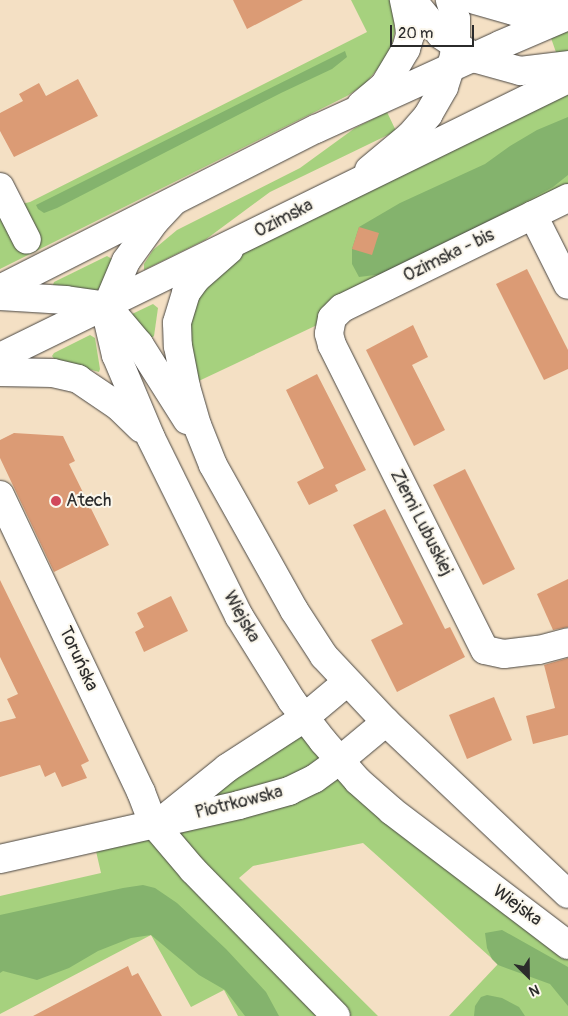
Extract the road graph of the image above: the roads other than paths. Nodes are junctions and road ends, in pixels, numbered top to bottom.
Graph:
1 (404, 0) edge
2 (412, 0) edge
3 (450, 0) edge
4 (475, 0) edge
5 (568, 9) edge
6 (568, 16) edge
7 (459, 57) junction
8 (568, 65) edge
9 (568, 79) edge
10 (356, 110) junction
11 (0, 187) edge
12 (568, 198) edge
13 (176, 199) junction
14 (300, 212) junction
15 (533, 215) junction
16 (27, 240) dead end
17 (242, 240) junction
18 (568, 285) edge
19 (0, 289) edge
20 (0, 296) edge
21 (108, 306) junction
22 (332, 318) joint
23 (0, 358) edge
24 (0, 372) edge
25 (151, 438) junction
26 (213, 464) junction
27 (0, 494) edge
28 (568, 642) edge
29 (347, 682) junction
30 (304, 718) junction
31 (386, 722) junction
32 (339, 761) junction
33 (157, 823) junction
34 (0, 859) edge
35 (568, 894) edge
36 (568, 945) edge
37 (336, 1016) edge

1 - 10 street
2 - 7 street
3 - 7 street
4 - 5 street
6 - 7 street
7 - 8 street
7 - 10 street
7 - 14 street
9 - 14 street, Ozimska
10 - 13 street
11 - 16 street
12 - 15 street, Ozimska - bis
13 - 19 street
13 - 21 street
14 - 17 street, Ozimska
15 - 18 street
15 - 22 street, Ozimska - bis
17 - 21 street, Ozimska
17 - 26 street
20 - 21 street
21 - 23 street, Ozimska
21 - 25 street, Wiejska
21 - 26 street
22 - 28 street, Ziemi Lubuskiej
24 - 25 street
25 - 30 street, Wiejska
26 - 29 street
27 - 33 street, Toruńska
29 - 30 street, Piotrkowska
29 - 31 street
30 - 32 street, Wiejska
30 - 33 street, Piotrkowska
31 - 32 street, Piotrkowska
31 - 35 street
32 - 33 street, Piotrkowska
32 - 36 street, Wiejska
33 - 34 street, Piotrkowska
33 - 37 street

